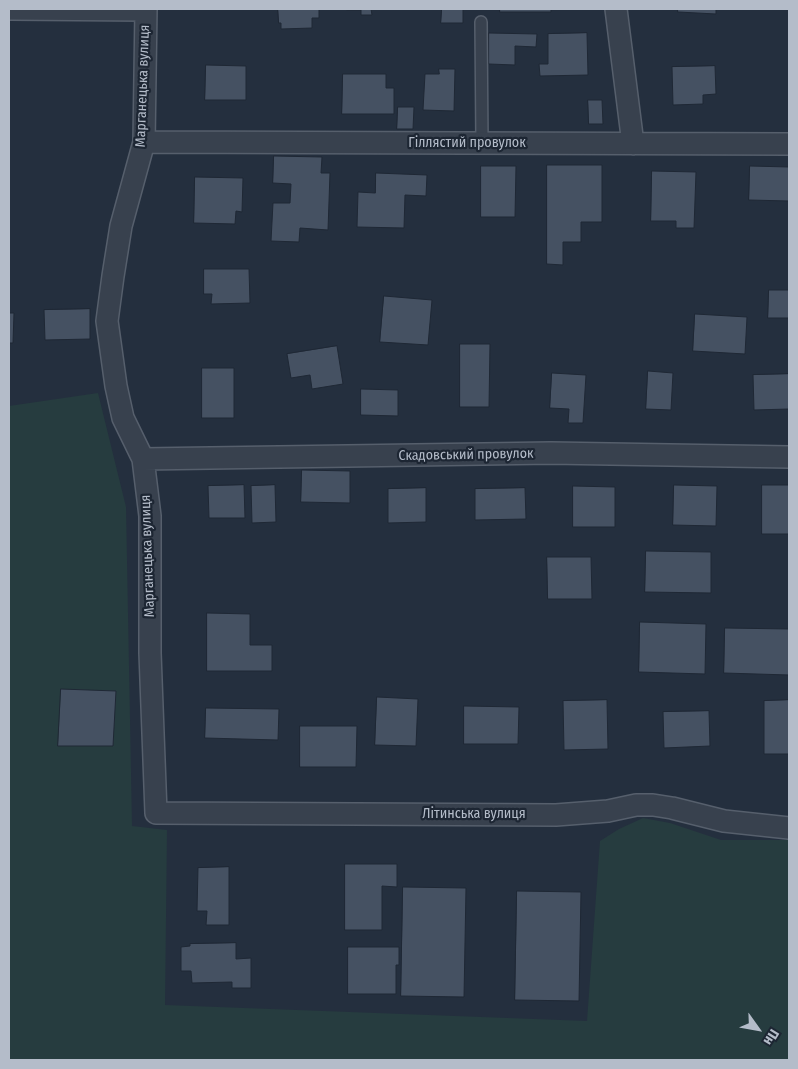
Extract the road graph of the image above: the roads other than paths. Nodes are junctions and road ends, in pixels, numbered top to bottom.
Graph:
1 (9, 9) edge
2 (616, 9) edge
3 (146, 10) edge
4 (481, 22) dead end
5 (144, 142) junction
6 (482, 143) junction
7 (633, 144) junction
8 (789, 144) edge
9 (789, 457) edge
10 (143, 460) junction
11 (156, 813) joint
12 (789, 828) edge

1 - 3 street
2 - 7 street
3 - 5 street, Марганецька вулиця
4 - 6 lane
5 - 6 street, Гіллястий провулок
5 - 10 street, Марганецька вулиця
6 - 7 street, Гіллястий провулок
7 - 8 street, Гіллястий провулок
9 - 10 street, Скадовський провулок
10 - 11 street, Марганецька вулиця
11 - 12 street, Літинська вулиця

